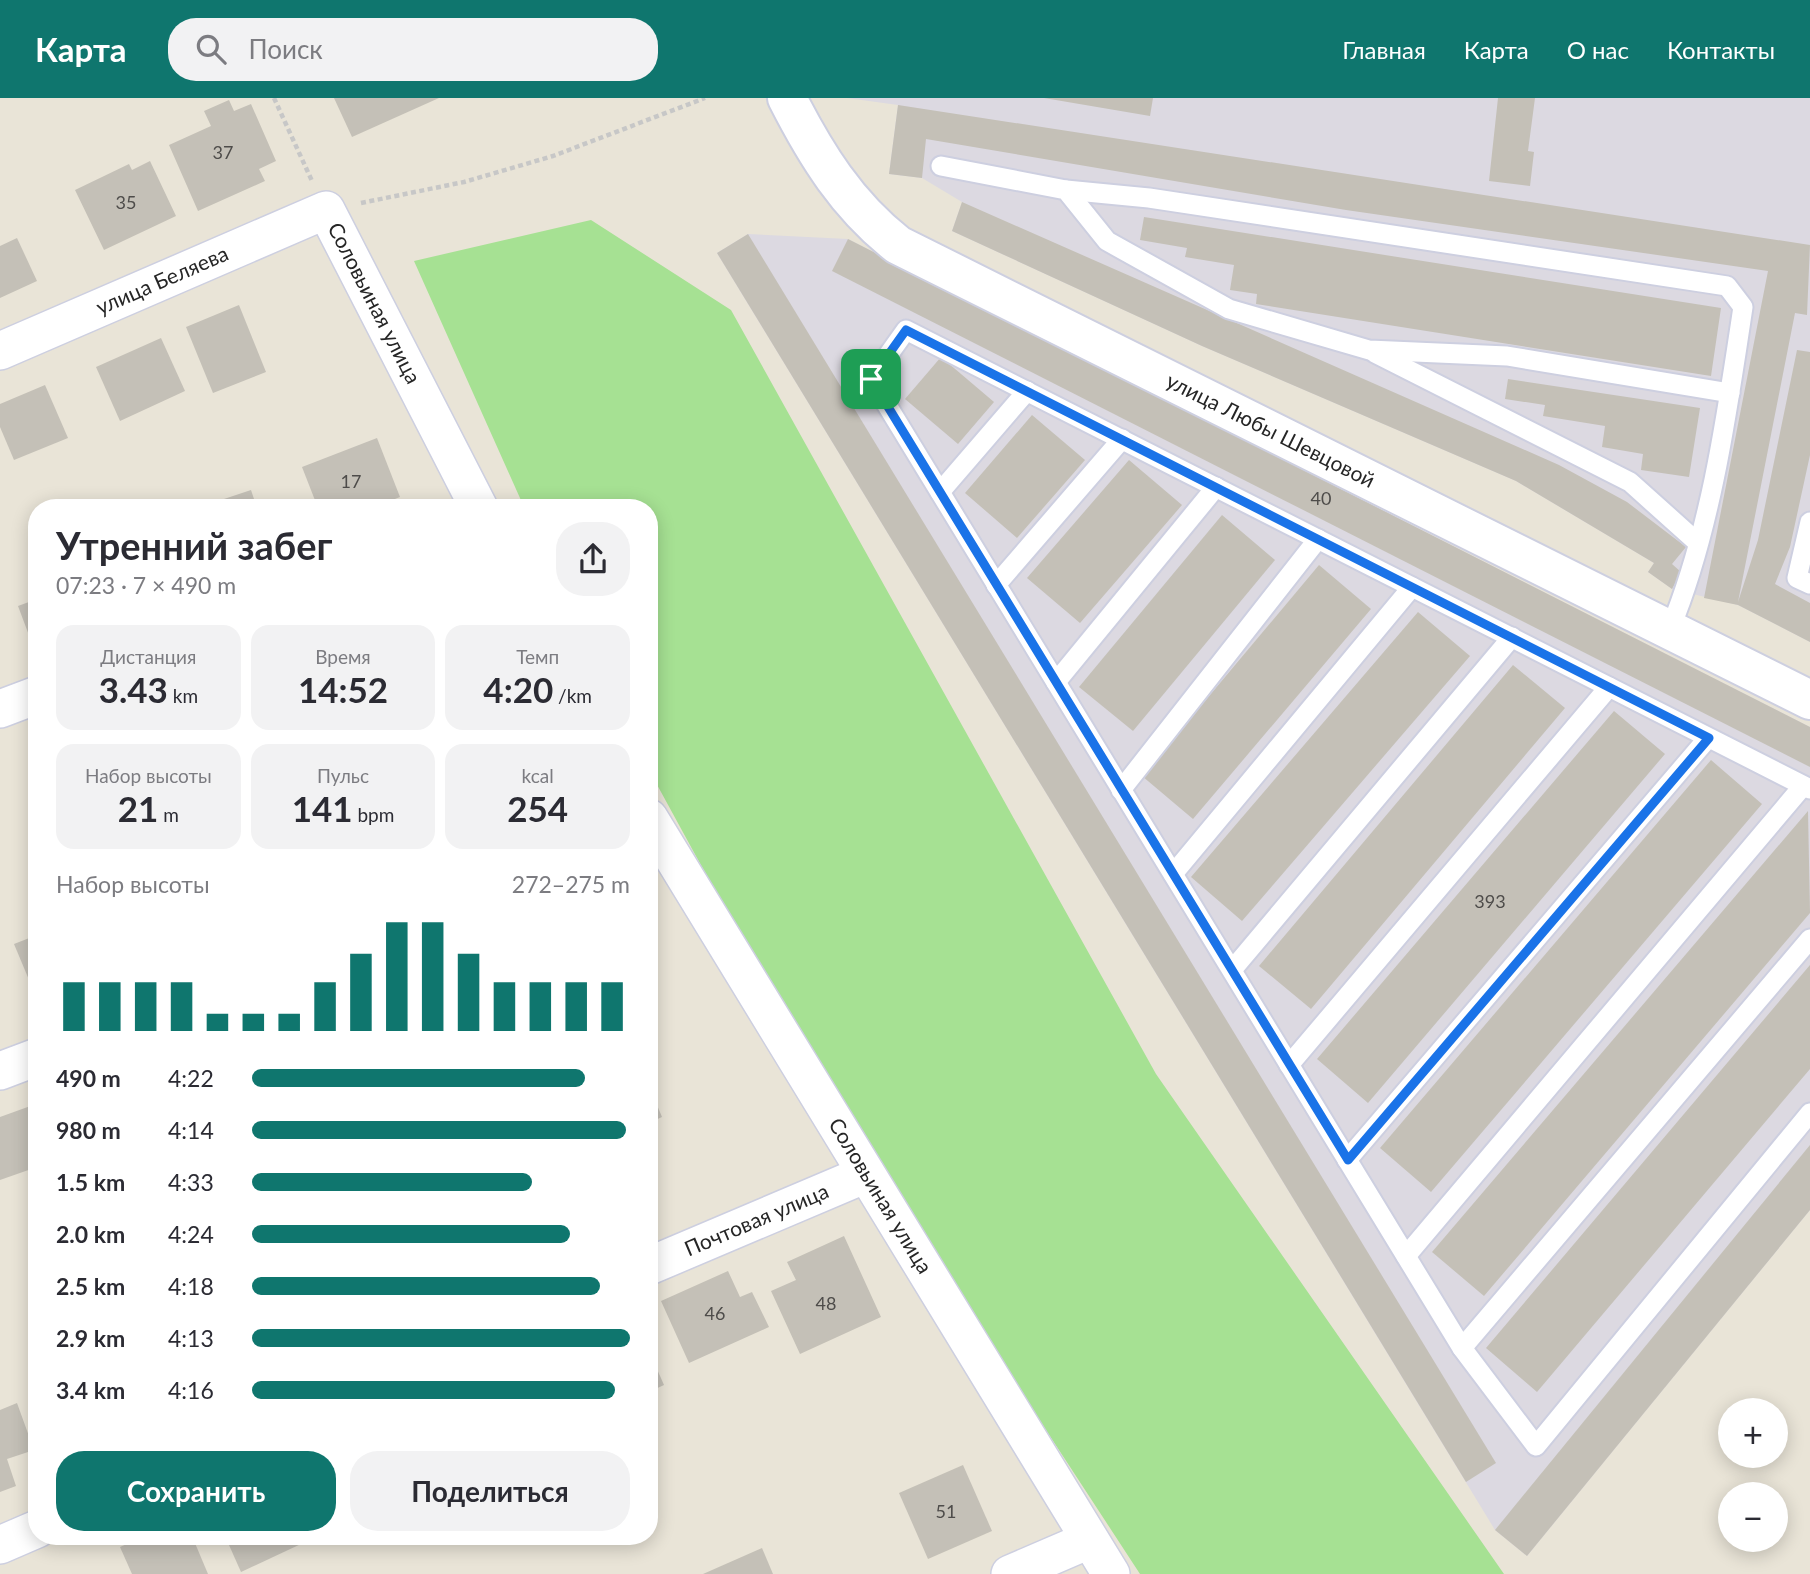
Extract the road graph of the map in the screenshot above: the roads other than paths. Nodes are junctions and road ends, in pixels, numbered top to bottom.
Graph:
1 (787, 98) edge
2 (940, 166) dead end
3 (1066, 190) junction
4 (326, 209) joint
5 (1369, 350) junction
6 (0, 351) edge
7 (1027, 391) junction
8 (1730, 393) junction
9 (1122, 439) junction
10 (1216, 487) junction
11 (940, 492) junction
12 (474, 499) edge
13 (1810, 522) edge
14 (1318, 539) junction
15 (1698, 543) junction
16 (1810, 584) edge
17 (996, 585) junction
18 (1412, 587) junction
19 (1670, 629) junction
20 (1512, 637) junction
21 (1056, 682) junction
22 (1609, 687) junction
23 (28, 698) edge
24 (1810, 700) edge
25 (0, 709) edge
26 (1709, 738) junction
27 (1807, 787) edge
28 (1121, 790) junction
29 (658, 834) edge
30 (1173, 874) junction
31 (1810, 939) edge
32 (1232, 970) junction
33 (28, 1060) edge
34 (1289, 1065) junction
35 (0, 1071) edge
36 (1810, 1113) edge
37 (1348, 1160) junction
38 (866, 1174) junction
39 (1406, 1256) junction
40 (658, 1262) edge
41 (1462, 1348) junction
42 (28, 1533) edge
43 (1089, 1540) junction
44 (0, 1545) edge
45 (1010, 1574) edge
46 (1111, 1574) edge

1 - 19 street, улица Любы Шевцовой
2 - 3 lane
3 - 5 lane
3 - 8 lane
4 - 6 street, улица Беляева
4 - 12 street, Соловьиная улица
5 - 8 lane
5 - 15 lane
7 - 9 lane
7 - 11 lane
7 - 11 lane
8 - 15 lane
9 - 10 lane
9 - 17 lane
10 - 14 lane
10 - 21 lane
11 - 17 lane
13 - 16 lane
14 - 18 lane
14 - 28 lane
15 - 19 lane
17 - 21 lane
18 - 20 lane
18 - 30 lane
19 - 24 street, улица Любы Шевцовой
20 - 22 lane
20 - 32 lane
21 - 28 lane
22 - 26 lane
22 - 34 lane
23 - 25 street
26 - 27 lane
26 - 37 lane
27 - 39 lane
28 - 30 lane
29 - 38 street, Соловьиная улица
30 - 32 lane
31 - 41 lane
32 - 34 lane
33 - 35 street
34 - 37 lane
36 - 41 lane
37 - 39 lane
38 - 40 street, Почтовая улица
38 - 43 street, Соловьиная улица
39 - 41 lane
42 - 44 street
43 - 45 street
43 - 46 street, Соловьиная улица

